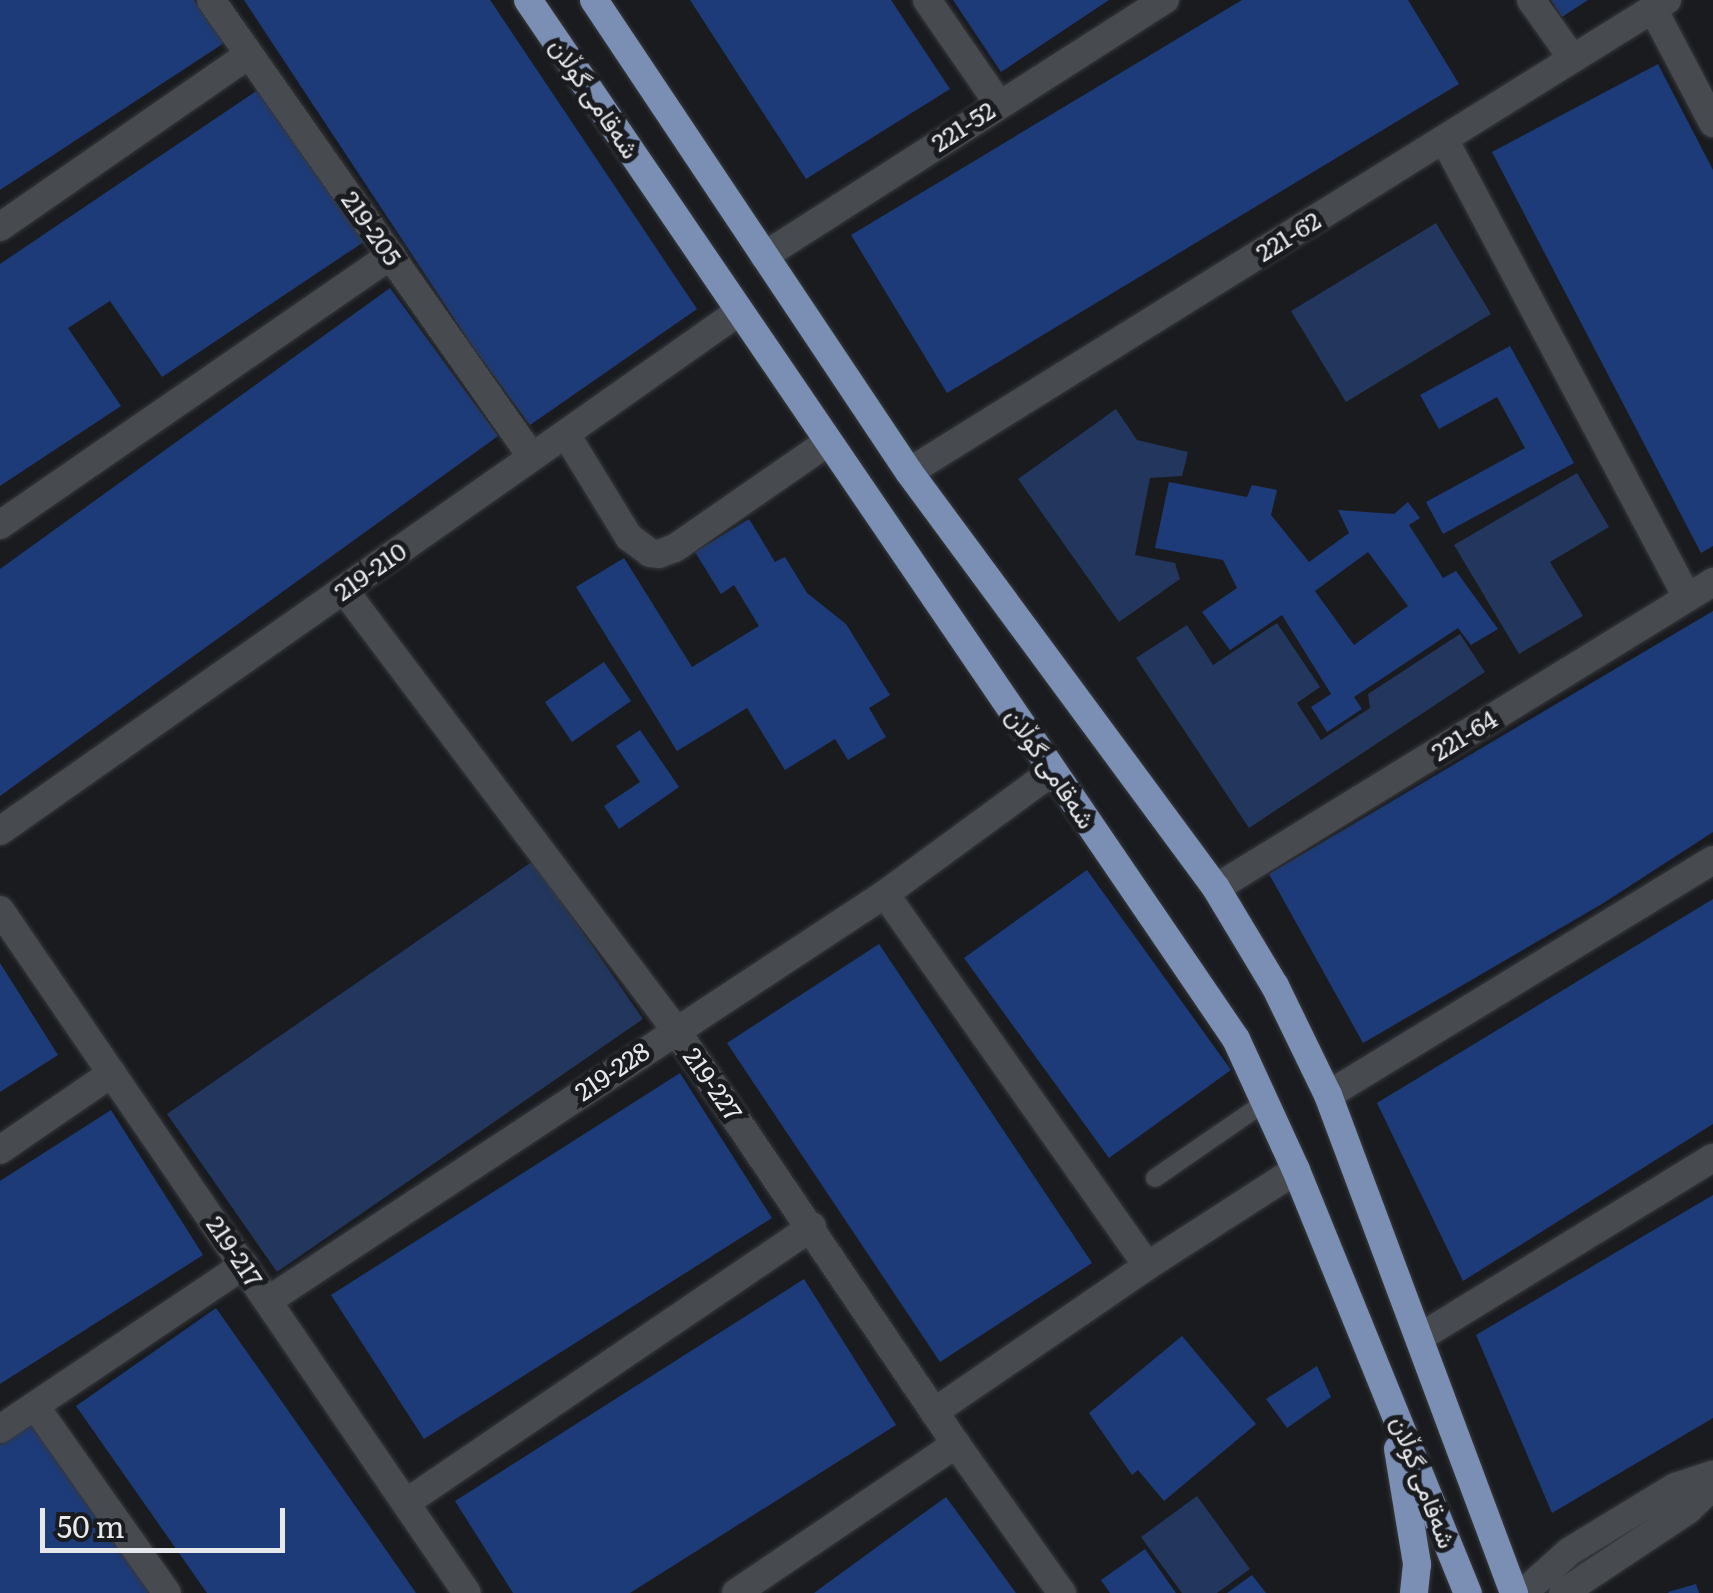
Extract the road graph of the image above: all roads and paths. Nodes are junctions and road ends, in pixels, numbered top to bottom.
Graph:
1 (210, 0) edge
2 (528, 0) edge
3 (594, 0) edge
4 (927, 0) edge
5 (1165, 0) edge
6 (1531, 0) edge
7 (1660, 4) edge
8 (248, 55) junction
9 (1573, 58) junction
10 (998, 103) junction
11 (1713, 123) edge
12 (1444, 139) junction
13 (0, 227) edge
14 (391, 255) junction
15 (764, 256) junction
16 (740, 311) junction
17 (567, 436) junction
18 (828, 442) junction
19 (532, 457) junction
20 (908, 472) junction
21 (0, 525) edge
22 (1713, 582) edge
23 (344, 590) junction
24 (1687, 598) junction
25 (1053, 771) junction
26 (0, 831) edge
27 (1713, 860) edge
28 (1216, 888) junction
29 (885, 894) junction
30 (0, 910) edge
31 (675, 1029) junction
32 (112, 1072) junction
33 (1328, 1095) junction
34 (1265, 1102) junction
35 (0, 1150) edge
36 (1713, 1158) edge
37 (1296, 1170) junction
38 (1155, 1178) dead end
39 (812, 1227) junction
40 (244, 1265) junction
41 (1146, 1266) junction
42 (269, 1300) junction
43 (1422, 1336) junction
44 (1386, 1384) junction
45 (35, 1406) junction
46 (934, 1412) junction
47 (0, 1430) edge
48 (956, 1444) junction
49 (1713, 1475) edge
50 (1713, 1486) edge
51 (407, 1502) junction
52 (753, 1588) edge
53 (166, 1593) edge
54 (467, 1593) edge
55 (1062, 1593) edge
56 (1414, 1593) edge
57 (1468, 1593) edge
58 (1514, 1593) edge
59 (1523, 1593) edge
60 (1563, 1593) edge

1 - 8 street, 219-205
2 - 16 main road, شەقامی گوڵان
3 - 15 main road, شەقامی گوڵان
4 - 10 street
5 - 10 street, 221-52
6 - 9 street
7 - 9 street, 221-62
7 - 11 street
8 - 13 street
8 - 14 street, 219-205
9 - 12 street, 221-62
10 - 15 street, 221-52
12 - 20 street, 221-62
12 - 24 street
14 - 19 street, 219-205
14 - 21 street
15 - 20 main road, شەقامی گوڵان
16 - 17 street, 219-210
16 - 18 main road, شەقامی گوڵان
17 - 18 street
17 - 19 street, 219-210
18 - 25 main road, شەقامی گوڵان
19 - 23 street, 219-210
20 - 28 main road, شەقامی گوڵان
22 - 24 street, 221-64
23 - 26 street, 219-210
23 - 31 street, 219-227
24 - 28 street, 221-64
25 - 29 street, 219-228
25 - 34 main road, شەقامی گوڵان
27 - 33 street
28 - 33 main road, شەقامی گوڵان
29 - 31 street, 219-228
29 - 41 street
30 - 32 street, 219-217
31 - 39 street, 219-227
31 - 42 street, 219-228
32 - 35 street
32 - 40 street, 219-217
33 - 43 main road, شەقامی گوڵان
34 - 37 main road, شەقامی گوڵان
34 - 38 lane
36 - 43 street
37 - 41 street
37 - 44 main road, شەقامی گوڵان
39 - 46 street, 219-227
39 - 51 street
40 - 42 street, 219-217
40 - 45 street
41 - 46 street
42 - 51 street, 219-217
43 - 58 main road, شەقامی گوڵان
44 - 56 main road
44 - 57 main road, شەقامی گوڵان
45 - 47 street
45 - 53 street
46 - 48 street, 219-227
48 - 52 street
48 - 55 street, 219-227
49 - 59 street
50 - 60 street
51 - 54 street, 219-217

